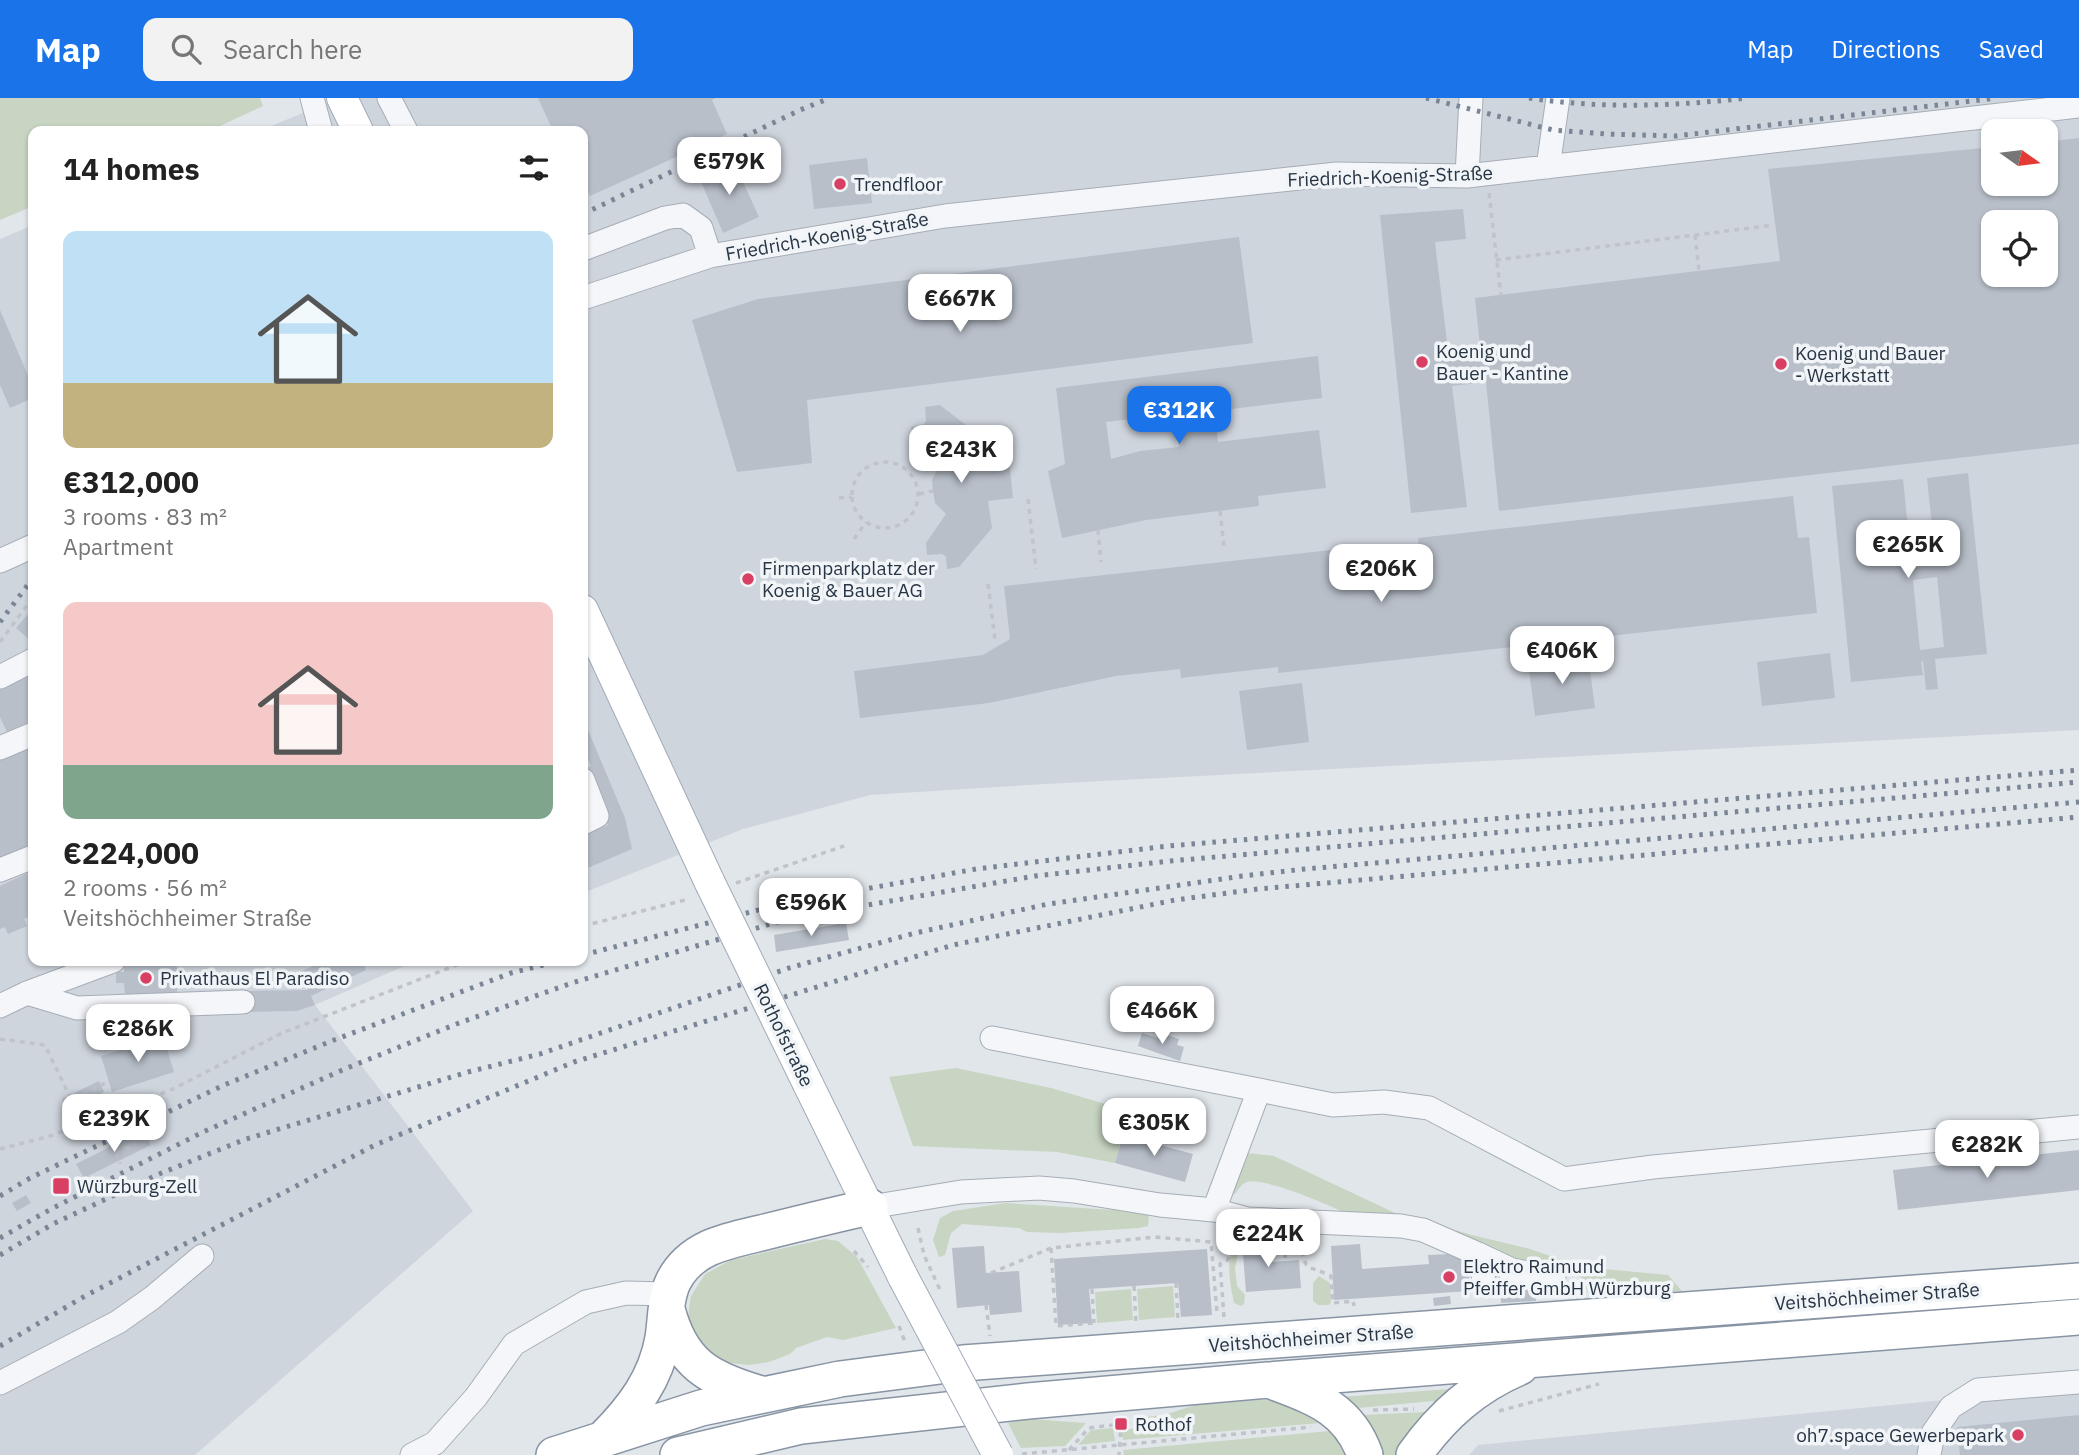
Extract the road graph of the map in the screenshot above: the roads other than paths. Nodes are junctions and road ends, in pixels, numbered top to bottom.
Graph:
1 (312, 98) edge
2 (388, 98) edge
3 (1471, 98) edge
4 (1558, 98) edge
5 (2079, 106) edge
6 (320, 126) edge
7 (403, 126) edge
8 (1548, 167) junction
9 (1477, 175) junction
10 (588, 246) edge
11 (710, 256) junction
12 (588, 296) edge
13 (28, 548) edge
14 (0, 561) edge
15 (588, 621) edge
16 (28, 663) edge
17 (0, 677) edge
18 (28, 736) edge
19 (0, 748) edge
20 (588, 793) edge
21 (588, 820) edge
22 (28, 859) edge
23 (0, 870) edge
24 (56, 966) edge
25 (100, 966) edge
26 (0, 989) edge
27 (27, 993) junction
28 (243, 1002) dead end
29 (0, 1006) edge
30 (992, 1038) dead end
31 (1259, 1090) junction
32 (2079, 1128) edge
33 (870, 1208) junction
34 (1214, 1210) junction
35 (1478, 1254) junction
36 (202, 1256) dead end
37 (1554, 1278) dead end
38 (2079, 1281) edge
39 (1484, 1285) dead end
40 (668, 1301) junction
41 (2079, 1317) edge
42 (1536, 1360) junction
43 (1268, 1380) junction
44 (2079, 1382) edge
45 (0, 1383) edge
46 (765, 1395) junction
47 (604, 1438) junction
48 (412, 1455) edge
49 (554, 1455) edge
50 (678, 1455) edge
51 (998, 1455) edge
52 (1365, 1455) edge
53 (1414, 1455) edge
54 (1929, 1455) edge

1 - 6 street
2 - 7 street
3 - 9 street
4 - 8 street
5 - 8 street, Friedrich-Koenig-Straße
8 - 9 street, Friedrich-Koenig-Straße
9 - 11 street, Friedrich-Koenig-Straße
10 - 11 street
11 - 12 street, Friedrich-Koenig-Straße
13 - 14 street
15 - 33 main road, Rothofstraße, bridge
16 - 17 street
18 - 19 street
20 - 21 street
22 - 23 street
24 - 26 street
25 - 27 street
27 - 28 street
27 - 29 street
30 - 31 street
31 - 32 street
31 - 34 street
33 - 34 street
33 - 40 highway
33 - 51 main road, Rothofstraße, bridge
34 - 35 street
35 - 37 street
35 - 39 street
36 - 45 street
38 - 46 highway, Veitshöchheimer Straße
40 - 46 highway
40 - 47 highway
40 - 48 street
41 - 42 highway, Veitshöchheimer Straße
42 - 43 highway, Veitshöchheimer Straße
42 - 53 highway
43 - 50 highway, Veitshöchheimer Straße
43 - 52 highway
44 - 54 street
46 - 47 highway, Veitshöchheimer Straße
47 - 49 highway, Veitshöchheimer Straße

